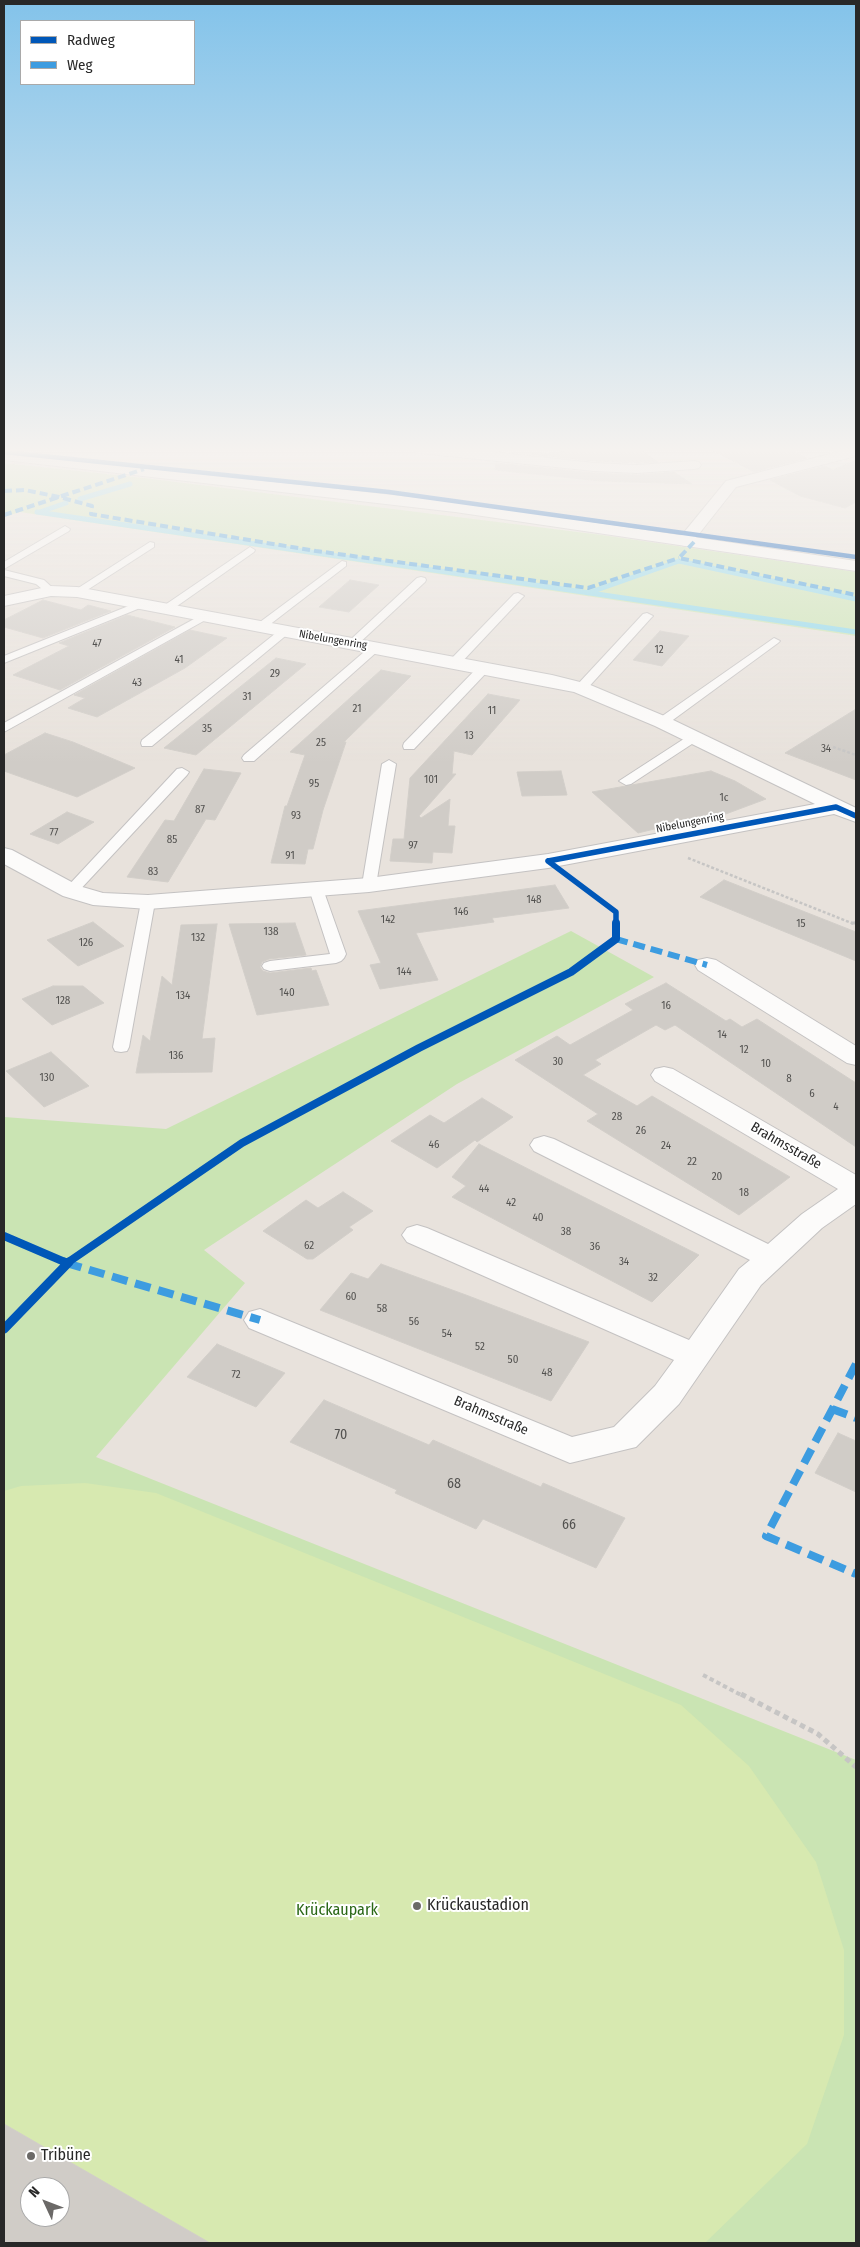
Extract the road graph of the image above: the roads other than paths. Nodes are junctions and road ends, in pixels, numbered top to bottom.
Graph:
1 (25, 554) edge
2 (136, 554) edge
3 (245, 554) edge
4 (773, 554) edge
5 (342, 564) dead end
6 (4, 566) edge
7 (856, 566) edge
8 (4, 573) edge
9 (421, 580) dead end
10 (51, 591) junction
11 (76, 592) junction
12 (518, 596) dead end
13 (4, 601) edge
14 (141, 604) junction
15 (166, 609) junction
16 (206, 616) junction
17 (647, 616) dead end
18 (260, 626) junction
19 (284, 631) junction
20 (774, 641) dead end
21 (352, 644) junction
22 (375, 648) junction
23 (4, 660) edge
24 (455, 662) junction
25 (484, 668) junction
26 (581, 688) junction
27 (662, 722) junction
28 (4, 728) edge
29 (693, 737) junction
30 (147, 743) dead end
31 (409, 746) dead end
32 (249, 758) dead end
33 (390, 764) dead end
34 (182, 772) dead end
35 (626, 782) dead end
36 (836, 807) junction
37 (856, 816) edge
38 (4, 855) edge
39 (369, 885) junction
40 (316, 889) junction
41 (71, 890) junction
42 (148, 902) junction
43 (706, 965) dead end
44 (270, 966) dead end
45 (121, 1047) dead end
46 (856, 1057) edge
47 (664, 1075) dead end
48 (544, 1144) dead end
49 (856, 1188) edge
50 (417, 1235) dead end
51 (770, 1258) junction
52 (260, 1320) dead end
53 (693, 1355) junction

1 - 6 lane
2 - 11 lane
3 - 15 lane
4 - 7 street
5 - 18 lane
8 - 10 lane
9 - 21 lane
10 - 11 street, Nibelungenring
10 - 13 street, Nibelungenring
11 - 14 street, Nibelungenring
12 - 24 lane
14 - 15 street, Nibelungenring
14 - 23 lane
15 - 16 street, Nibelungenring
16 - 18 street, Nibelungenring
16 - 28 lane
17 - 26 lane
18 - 19 street, Nibelungenring
19 - 21 street, Nibelungenring
19 - 30 lane
20 - 27 lane
21 - 22 street, Nibelungenring
22 - 24 street, Nibelungenring
22 - 32 lane
24 - 25 street, Nibelungenring
25 - 26 street, Nibelungenring
25 - 31 lane
26 - 27 street, Nibelungenring
27 - 29 street, Nibelungenring
29 - 35 lane
29 - 36 street, Nibelungenring
33 - 39 lane
34 - 41 lane
36 - 37 street
36 - 39 street, Nibelungenring
38 - 41 street, Nibelungenring
39 - 40 street, Nibelungenring
40 - 42 street, Nibelungenring
40 - 44 lane
41 - 42 street, Nibelungenring
42 - 45 lane
43 - 46 street
47 - 49 street, Brahmsstraße
48 - 51 street
49 - 51 street, Brahmsstraße
50 - 53 street
51 - 53 street, Brahmsstraße
52 - 53 street, Brahmsstraße

